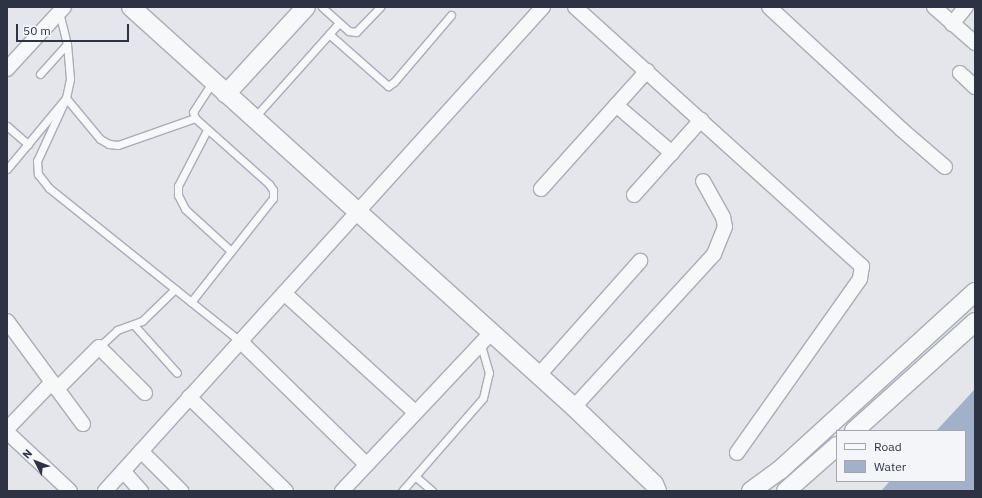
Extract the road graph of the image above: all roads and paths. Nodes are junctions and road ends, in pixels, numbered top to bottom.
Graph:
1 (131, 7) edge
2 (306, 7) edge
3 (322, 7) edge
4 (380, 7) edge
5 (543, 7) edge
6 (575, 7) edge
7 (769, 7) edge
8 (934, 7) edge
9 (966, 7) edge
10 (62, 10) edge
11 (451, 15) dead end
12 (339, 23) junction
13 (952, 24) junction
14 (329, 34) junction
15 (975, 43) edge
16 (67, 44) junction
17 (7, 69) edge
18 (647, 72) junction
19 (960, 73) dead end
20 (40, 74) dead end
21 (213, 81) junction
22 (975, 87) edge
23 (226, 94) junction
24 (66, 98) junction
25 (616, 105) junction
26 (195, 118) junction
27 (254, 118) junction
28 (701, 120) junction
29 (7, 126) edge
30 (207, 130) junction
31 (28, 144) junction
32 (672, 153) junction
33 (946, 167) dead end
34 (7, 169) edge
35 (703, 181) dead end
36 (541, 189) dead end
37 (634, 195) dead end
38 (357, 212) junction
39 (231, 251) junction
40 (640, 261) dead end
41 (175, 289) junction
42 (975, 292) edge
43 (284, 293) junction
44 (191, 302) junction
45 (7, 321) edge
46 (975, 322) edge
47 (134, 325) junction
48 (486, 339) junction
49 (240, 341) junction
50 (99, 347) junction
51 (177, 373) dead end
52 (538, 376) junction
53 (54, 385) junction
54 (146, 393) dead end
55 (189, 397) junction
56 (574, 407) junction
57 (416, 413) junction
58 (83, 424) dead end
59 (7, 429) edge
60 (855, 430) edge
61 (7, 432) edge
62 (836, 447) edge
63 (141, 451) junction
64 (737, 453) dead end
65 (367, 465) junction
66 (122, 471) junction
67 (415, 476) junction
68 (70, 491) edge
69 (105, 491) edge
70 (141, 491) edge
71 (181, 491) edge
72 (286, 491) edge
73 (342, 491) edge
74 (402, 491) edge
75 (432, 491) edge
76 (656, 491) edge
77 (751, 491) edge
78 (786, 491) edge

1 - 21 street
2 - 23 street
3 - 12 lane
4 - 12 lane
5 - 38 street
6 - 18 street
7 - 33 street
8 - 13 street
9 - 13 street
10 - 16 lane
10 - 17 street
11 - 14 lane
12 - 14 lane
13 - 15 street
14 - 27 lane
16 - 20 lane
16 - 24 lane
18 - 25 street
18 - 28 street
19 - 22 street
21 - 23 street
21 - 26 lane
23 - 27 street
24 - 26 lane
24 - 31 lane
24 - 41 lane
25 - 32 street
25 - 36 street
26 - 30 lane
27 - 38 street
28 - 32 street
28 - 64 street
29 - 31 lane
30 - 39 lane
30 - 39 lane
31 - 34 lane
32 - 37 street
35 - 56 street
38 - 43 street
38 - 48 street
39 - 44 lane
40 - 52 street
41 - 44 lane
41 - 47 lane
42 - 77 street
43 - 49 street
43 - 57 street
44 - 49 lane
45 - 53 street
46 - 60 street
47 - 50 lane
47 - 51 lane
48 - 52 street
48 - 57 street
48 - 67 lane
49 - 55 street
49 - 65 street
50 - 53 street
50 - 54 street
52 - 56 street
53 - 58 street
53 - 59 street
55 - 63 street
55 - 72 street
56 - 76 street
57 - 65 street
61 - 68 street
62 - 78 street
63 - 66 street
63 - 71 street
65 - 73 street
66 - 69 street
66 - 70 street
67 - 74 lane
67 - 75 lane

